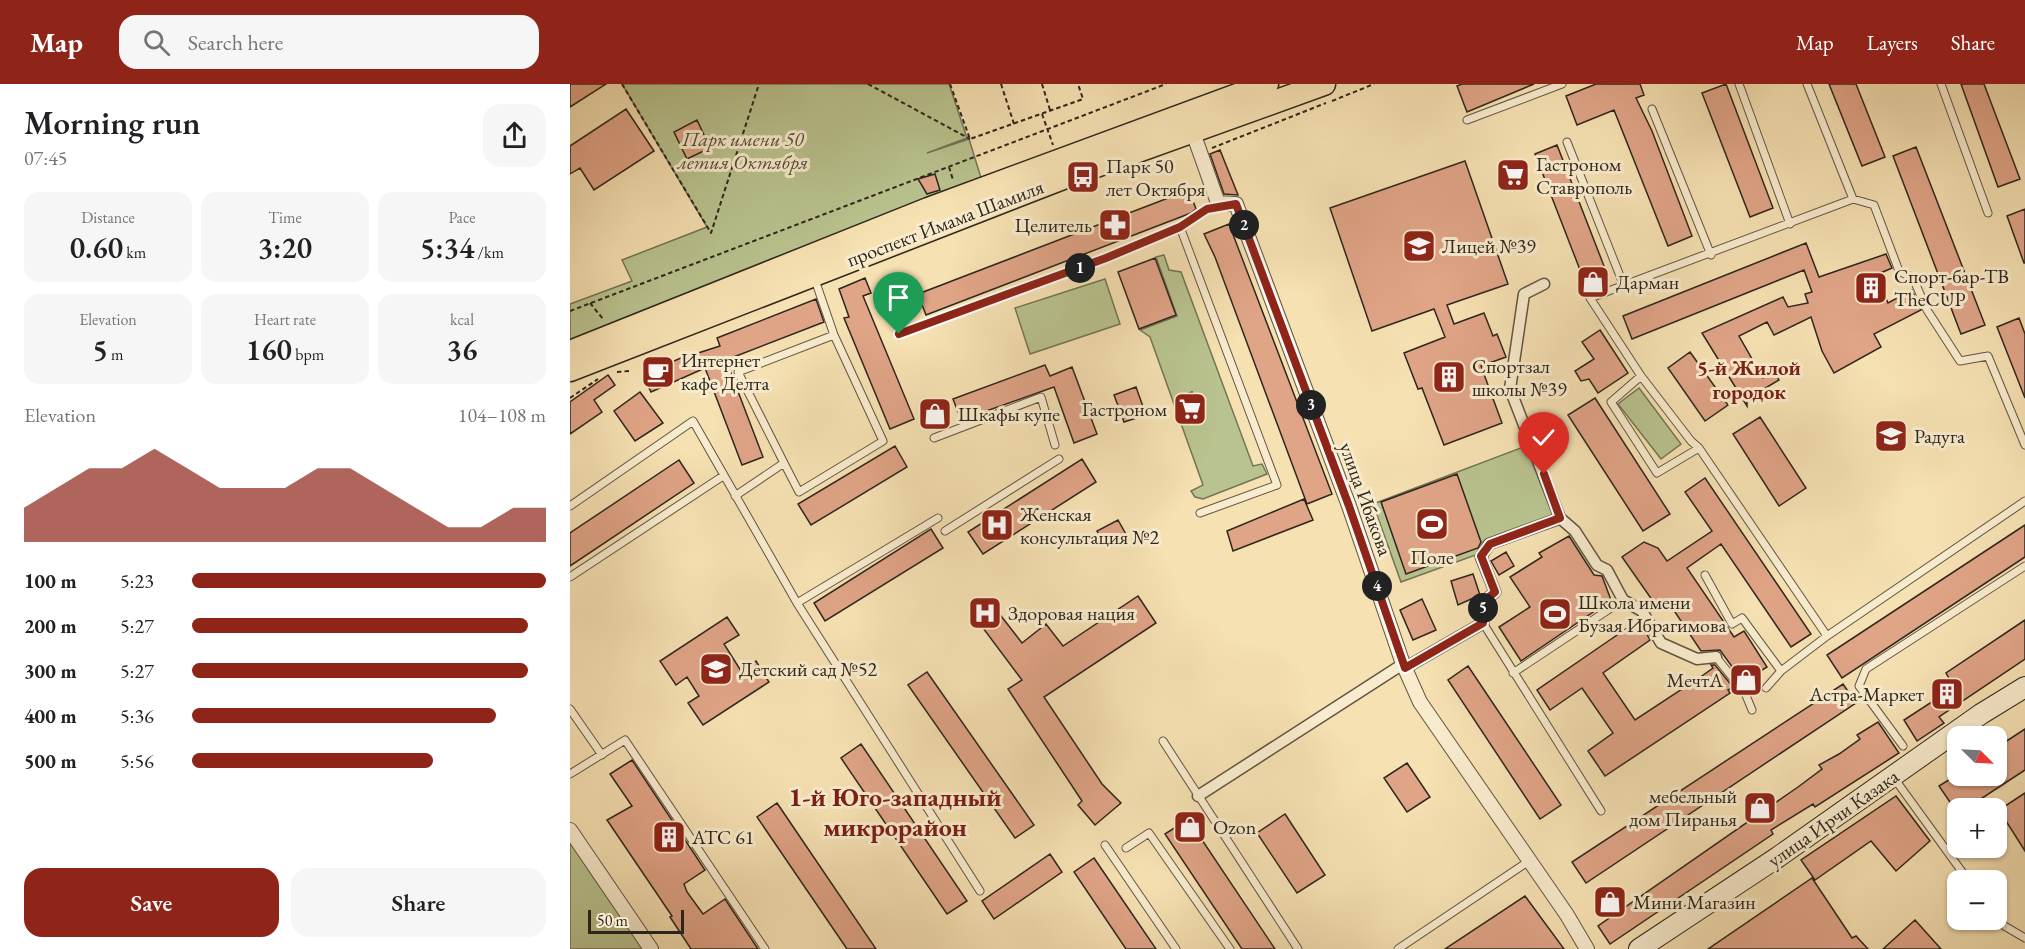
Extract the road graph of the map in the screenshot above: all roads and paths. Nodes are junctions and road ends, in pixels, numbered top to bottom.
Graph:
1 (622, 84) edge
2 (759, 84) edge
3 (868, 84) edge
4 (950, 84) edge
5 (1001, 84) edge
6 (1041, 84) edge
7 (1078, 84) edge
8 (1166, 84) edge
9 (1268, 84) edge
10 (1324, 84) edge
11 (1374, 84) edge
12 (1562, 84) edge
13 (1739, 84) edge
14 (1807, 84) edge
15 (1941, 84) edge
16 (1652, 110) dead end
17 (1050, 111) junction
18 (1042, 114) junction
19 (1467, 120) dead end
20 (1188, 121) junction
21 (1014, 124) junction
22 (1047, 129) junction
23 (970, 139) junction
24 (1567, 142) dead end
25 (1053, 145) dead end
26 (1199, 153) junction
27 (1853, 199) junction
28 (1236, 204) junction
29 (1988, 213) dead end
30 (1790, 224) junction
31 (1180, 227) junction
32 (1711, 255) junction
33 (813, 274) junction
34 (1544, 284) dead end
35 (1624, 286) junction
36 (590, 303) junction
37 (570, 311) edge
38 (607, 324) dead end
39 (899, 334) dead end
40 (834, 335) junction
41 (570, 352) edge
42 (570, 370) edge
43 (629, 371) dead end
44 (612, 372) dead end
45 (606, 374) dead end
46 (1641, 376) junction
47 (570, 398) edge
48 (934, 438) dead end
49 (1055, 445) dead end
50 (2025, 445) edge
51 (1699, 448) junction
52 (1059, 459) dead end
53 (784, 463) junction
54 (723, 476) junction
55 (735, 496) junction
56 (2025, 501) edge
57 (570, 506) edge
58 (1200, 513) dead end
59 (938, 518) dead end
60 (1560, 518) junction
61 (945, 531) dead end
62 (2025, 566) edge
63 (1705, 575) dead end
64 (570, 578) edge
65 (1623, 600) junction
66 (797, 603) junction
67 (1483, 623) junction
68 (1827, 636) junction
69 (1716, 657) joint
70 (1404, 666) junction
71 (1781, 671) junction
72 (1514, 673) junction
73 (2025, 687) edge
74 (1766, 688) dead end
75 (570, 709) edge
76 (1752, 710) dead end
77 (1163, 741) dead end
78 (1904, 746) dead end
79 (602, 755) junction
80 (570, 774) edge
81 (1894, 777) junction
82 (1198, 796) junction
83 (1601, 811) dead end
84 (570, 830) edge
85 (1105, 845) dead end
86 (1126, 848) dead end
87 (1529, 861) junction
88 (1961, 870) edge
89 (980, 891) dead end
90 (2007, 928) edge
91 (2025, 938) edge
92 (651, 949) edge
93 (765, 949) edge
94 (1176, 949) edge
95 (1230, 949) edge
96 (1298, 949) edge
97 (1398, 949) edge
98 (1587, 949) edge
99 (1640, 949) edge

1 - 2 path
3 - 23 path
4 - 23 path
5 - 21 path
6 - 17 path
7 - 17 path
8 - 22 path
9 - 20 main road, проспект Имама Шамиля
10 - 20 main road, проспект Имама Шамиля
11 - 26 path
12 - 19 lane
13 - 30 lane
14 - 27 lane
15 - 29 lane
16 - 32 lane
17 - 18 path
18 - 21 path
18 - 22 path
20 - 26 street
20 - 33 main road, проспект Имама Шамиля
20 - 41 main road, проспект Имама Шамиля
21 - 23 path
22 - 25 path
22 - 36 path
24 - 35 lane
26 - 28 street
27 - 30 lane
27 - 50 lane
28 - 31 lane
28 - 70 street, улица Ибакова
30 - 32 lane
31 - 39 lane
31 - 58 lane
32 - 35 lane
33 - 40 lane
33 - 42 main road, проспект Имама Шамиля
34 - 60 street
35 - 46 lane
36 - 37 path
36 - 38 path
40 - 53 lane
40 - 53 lane
43 - 44 path
45 - 47 path
46 - 51 lane
46 - 51 lane
48 - 49 lane
51 - 68 lane
52 - 61 lane
53 - 55 lane
54 - 55 lane
54 - 57 lane
54 - 64 lane
55 - 66 lane
56 - 68 lane
59 - 66 lane
60 - 65 street
60 - 67 street
62 - 78 lane
63 - 71 lane
65 - 69 street
65 - 72 lane
66 - 89 lane
67 - 70 street
67 - 72 lane
68 - 71 lane
69 - 76 lane
70 - 82 street
70 - 87 street, улица Ибакова
71 - 74 lane
72 - 83 lane
73 - 81 main road, улица Ирчи Казака
75 - 79 lane
77 - 82 lane
79 - 80 lane
79 - 93 lane
81 - 88 lane
81 - 99 main road, улица Ирчи Казака
82 - 96 lane
84 - 92 street
85 - 94 lane
86 - 95 lane
87 - 97 lane
87 - 98 street, улица Ибакова
90 - 91 lane

